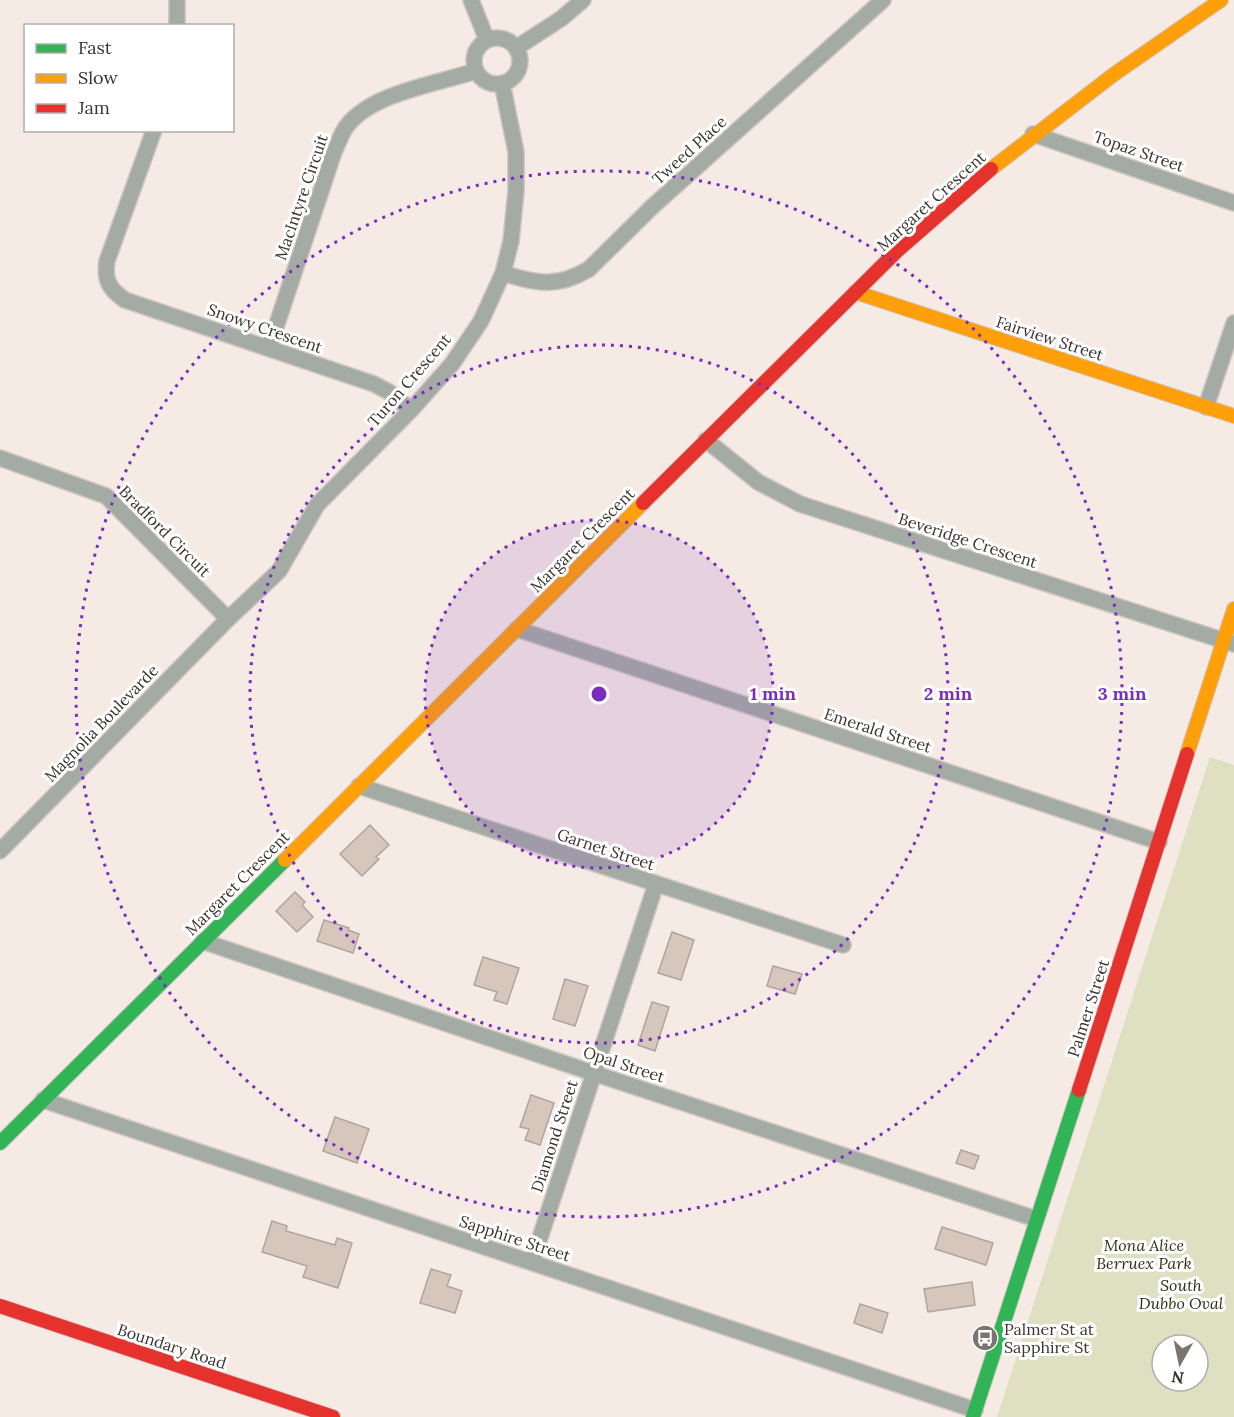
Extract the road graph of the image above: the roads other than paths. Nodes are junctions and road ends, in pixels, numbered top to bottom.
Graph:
1 (169, 0) edge
2 (177, 0) edge
3 (471, 0) edge
4 (583, 0) edge
5 (883, 0) edge
6 (1221, 0) edge
7 (176, 21) edge
8 (487, 40) junction
9 (516, 48) junction
10 (476, 71) junction
11 (502, 83) junction
12 (153, 132) edge
13 (1033, 134) junction
14 (1234, 203) edge
15 (503, 273) junction
16 (855, 292) junction
17 (1234, 323) edge
18 (269, 348) junction
19 (1206, 407) junction
20 (411, 410) junction
21 (1234, 416) edge
22 (706, 440) junction
23 (0, 458) edge
24 (1234, 609) edge
25 (228, 619) junction
26 (517, 629) junction
27 (1229, 642) edge
28 (359, 786) junction
29 (1159, 842) junction
30 (3, 843) edge
31 (656, 884) junction
32 (202, 941) junction
33 (843, 945) dead end
34 (593, 1073) junction
35 (43, 1100) junction
36 (0, 1143) edge
37 (1036, 1219) junction
38 (532, 1262) junction
39 (0, 1306) edge
40 (974, 1414) edge
41 (333, 1417) edge

1 - 7 street
2 - 7 street
3 - 8 street
4 - 9 street
5 - 15 street, Tweed Place
6 - 13 street, Margaret Crescent
8 - 9 street
8 - 10 street
9 - 11 street
10 - 11 street
10 - 18 street, MacIntyre Circuit
11 - 15 street, Turon Crescent
12 - 18 street, Snowy Crescent
13 - 14 street, Topaz Street
13 - 16 street, Margaret Crescent
15 - 20 street, Turon Crescent
16 - 19 street, Fairview Street
16 - 22 street, Margaret Crescent
17 - 19 street
18 - 20 street, Snowy Crescent
19 - 21 street, Fairview Street
20 - 25 street, Turon Crescent
22 - 26 street, Margaret Crescent
22 - 27 street, Beveridge Crescent
23 - 25 street, Bradford Circuit
24 - 27 street, Palmer Street
25 - 30 street, Magnolia Boulevarde
26 - 28 street, Margaret Crescent
26 - 29 street, Emerald Street
27 - 29 street, Palmer Street
28 - 31 street, Garnet Street
28 - 32 street, Margaret Crescent
29 - 37 street, Palmer Street
31 - 33 street, Garnet Street
31 - 34 street, Diamond Street
32 - 34 street, Opal Street
32 - 35 street, Margaret Crescent
34 - 37 street, Opal Street
34 - 38 street, Diamond Street
35 - 36 street, Margaret Crescent
35 - 38 street, Sapphire Street
37 - 40 street, Palmer Street
38 - 40 street, Sapphire Street
39 - 41 street, Boundary Road

